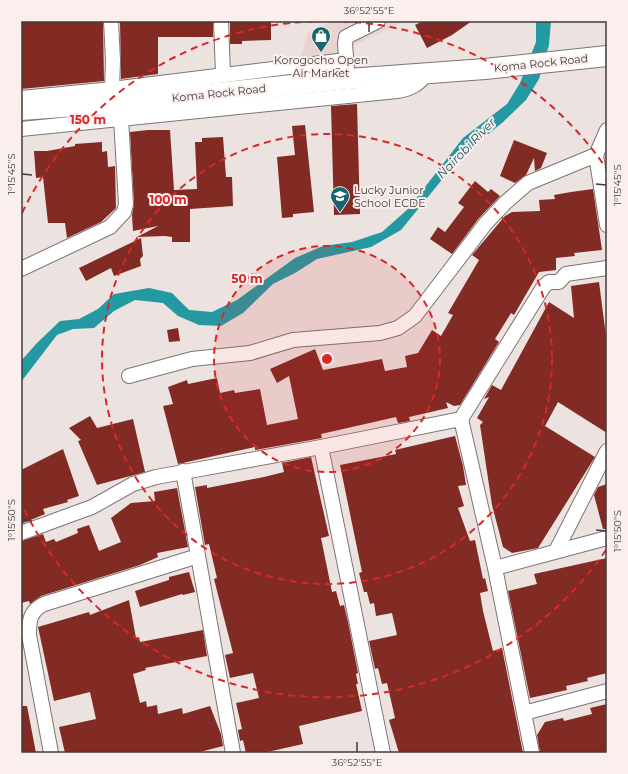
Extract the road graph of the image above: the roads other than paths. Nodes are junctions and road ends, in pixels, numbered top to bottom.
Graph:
1 (111, 21) edge
2 (221, 21) edge
3 (378, 21) edge
4 (607, 56) edge
5 (347, 70) junction
6 (223, 74) junction
7 (427, 74) junction
8 (112, 89) junction
9 (21, 98) edge
10 (21, 110) edge
11 (121, 118) junction
12 (21, 129) edge
13 (607, 130) edge
14 (596, 155) junction
15 (607, 225) edge
16 (607, 268) edge
17 (21, 269) edge
18 (129, 376) dead end
19 (461, 419) junction
20 (322, 447) junction
21 (607, 451) edge
22 (183, 471) junction
23 (21, 533) edge
24 (607, 538) edge
25 (556, 551) junction
26 (198, 556) junction
27 (495, 568) junction
28 (607, 691) edge
29 (524, 713) junction
30 (381, 752) edge
31 (51, 753) edge
32 (233, 753) edge
33 (532, 753) edge

1 - 8 street
2 - 6 street
3 - 5 street
4 - 7 main road, Koma Rock Road
5 - 6 street
5 - 7 main road, Koma Rock Road
5 - 10 main road, Koma Rock Road
6 - 8 street
7 - 11 street
8 - 9 street
11 - 12 street
11 - 17 street
13 - 14 street
14 - 15 street
14 - 18 street
16 - 19 street
19 - 20 street
19 - 27 street
20 - 22 street
20 - 30 street
21 - 25 street
22 - 23 street
22 - 26 street
24 - 25 street
25 - 27 street
26 - 31 street
26 - 32 street
27 - 29 street
28 - 29 street
29 - 33 street

